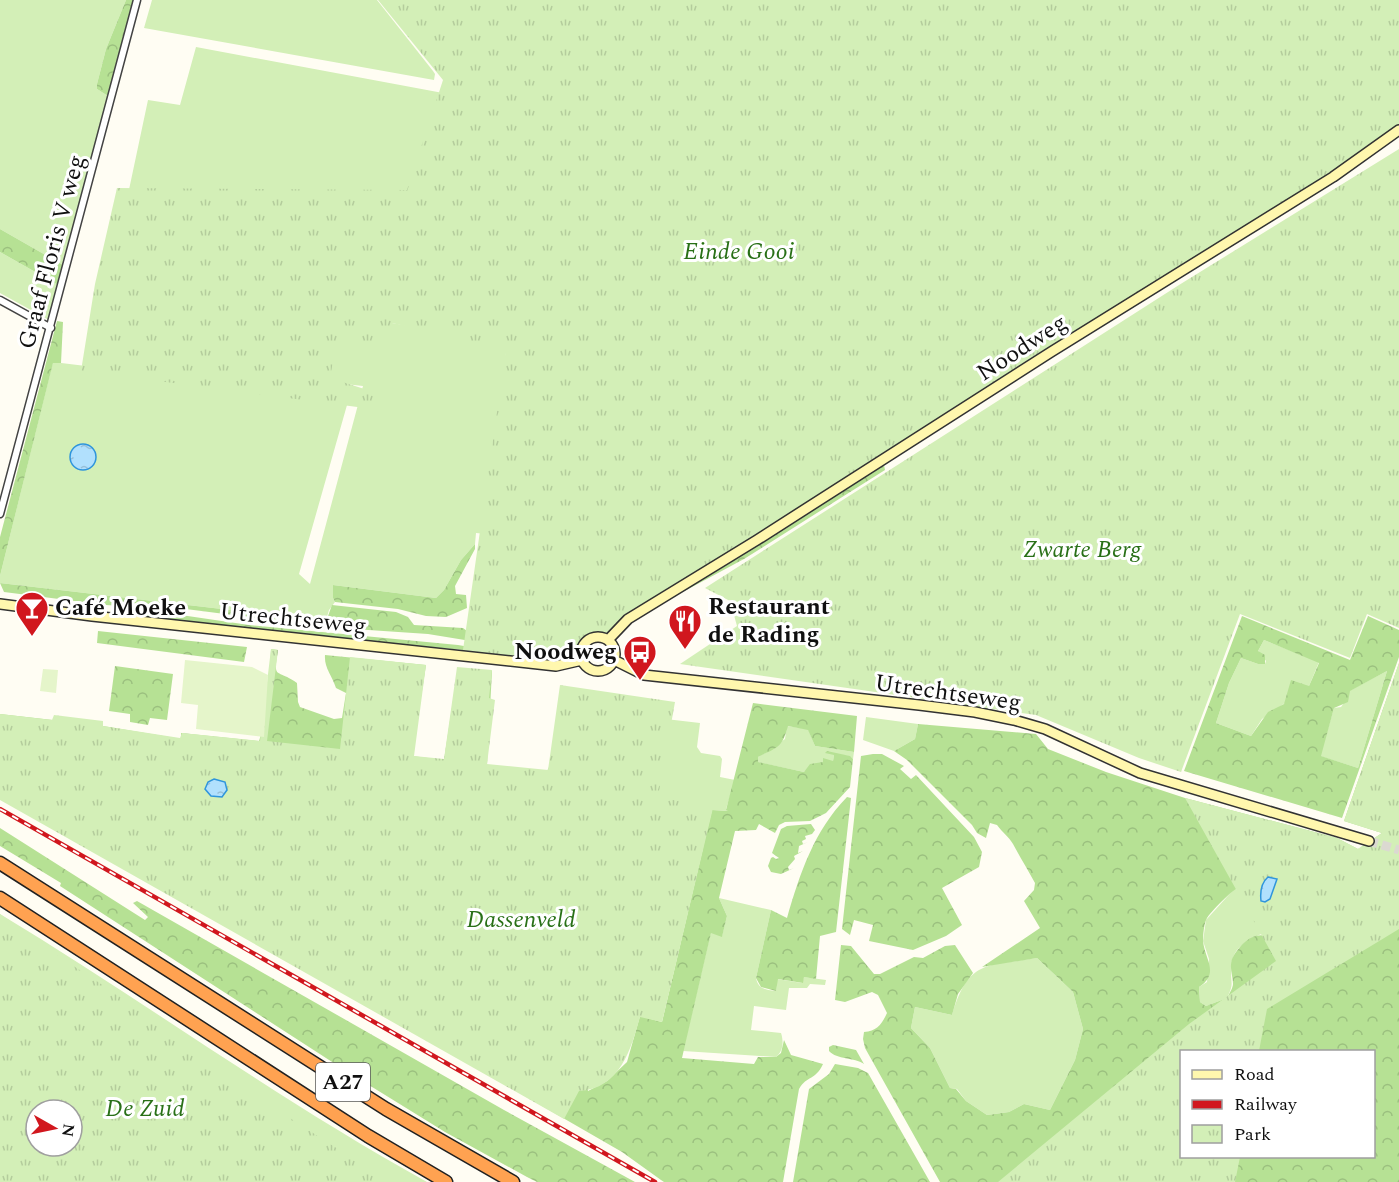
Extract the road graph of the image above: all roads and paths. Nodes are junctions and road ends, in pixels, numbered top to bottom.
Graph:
1 (137, 0) edge
2 (1399, 129) edge
3 (0, 300) edge
4 (51, 328) junction
5 (0, 514) edge
6 (0, 604) edge
7 (608, 640) junction
8 (582, 660) junction
9 (614, 660) junction
10 (1369, 841) tunnel mouth
11 (0, 863) edge
12 (0, 898) edge
13 (446, 1182) edge
14 (513, 1182) edge

1 - 4 street, Graaf Floris V weg
2 - 7 main road, Noodweg
3 - 4 street
4 - 5 street, Graaf Floris V weg
6 - 8 main road, Utrechtseweg
7 - 8 main road
7 - 9 main road
8 - 9 main road
9 - 10 main road, Utrechtseweg
11 - 14 highway, A27
12 - 13 highway, A27

